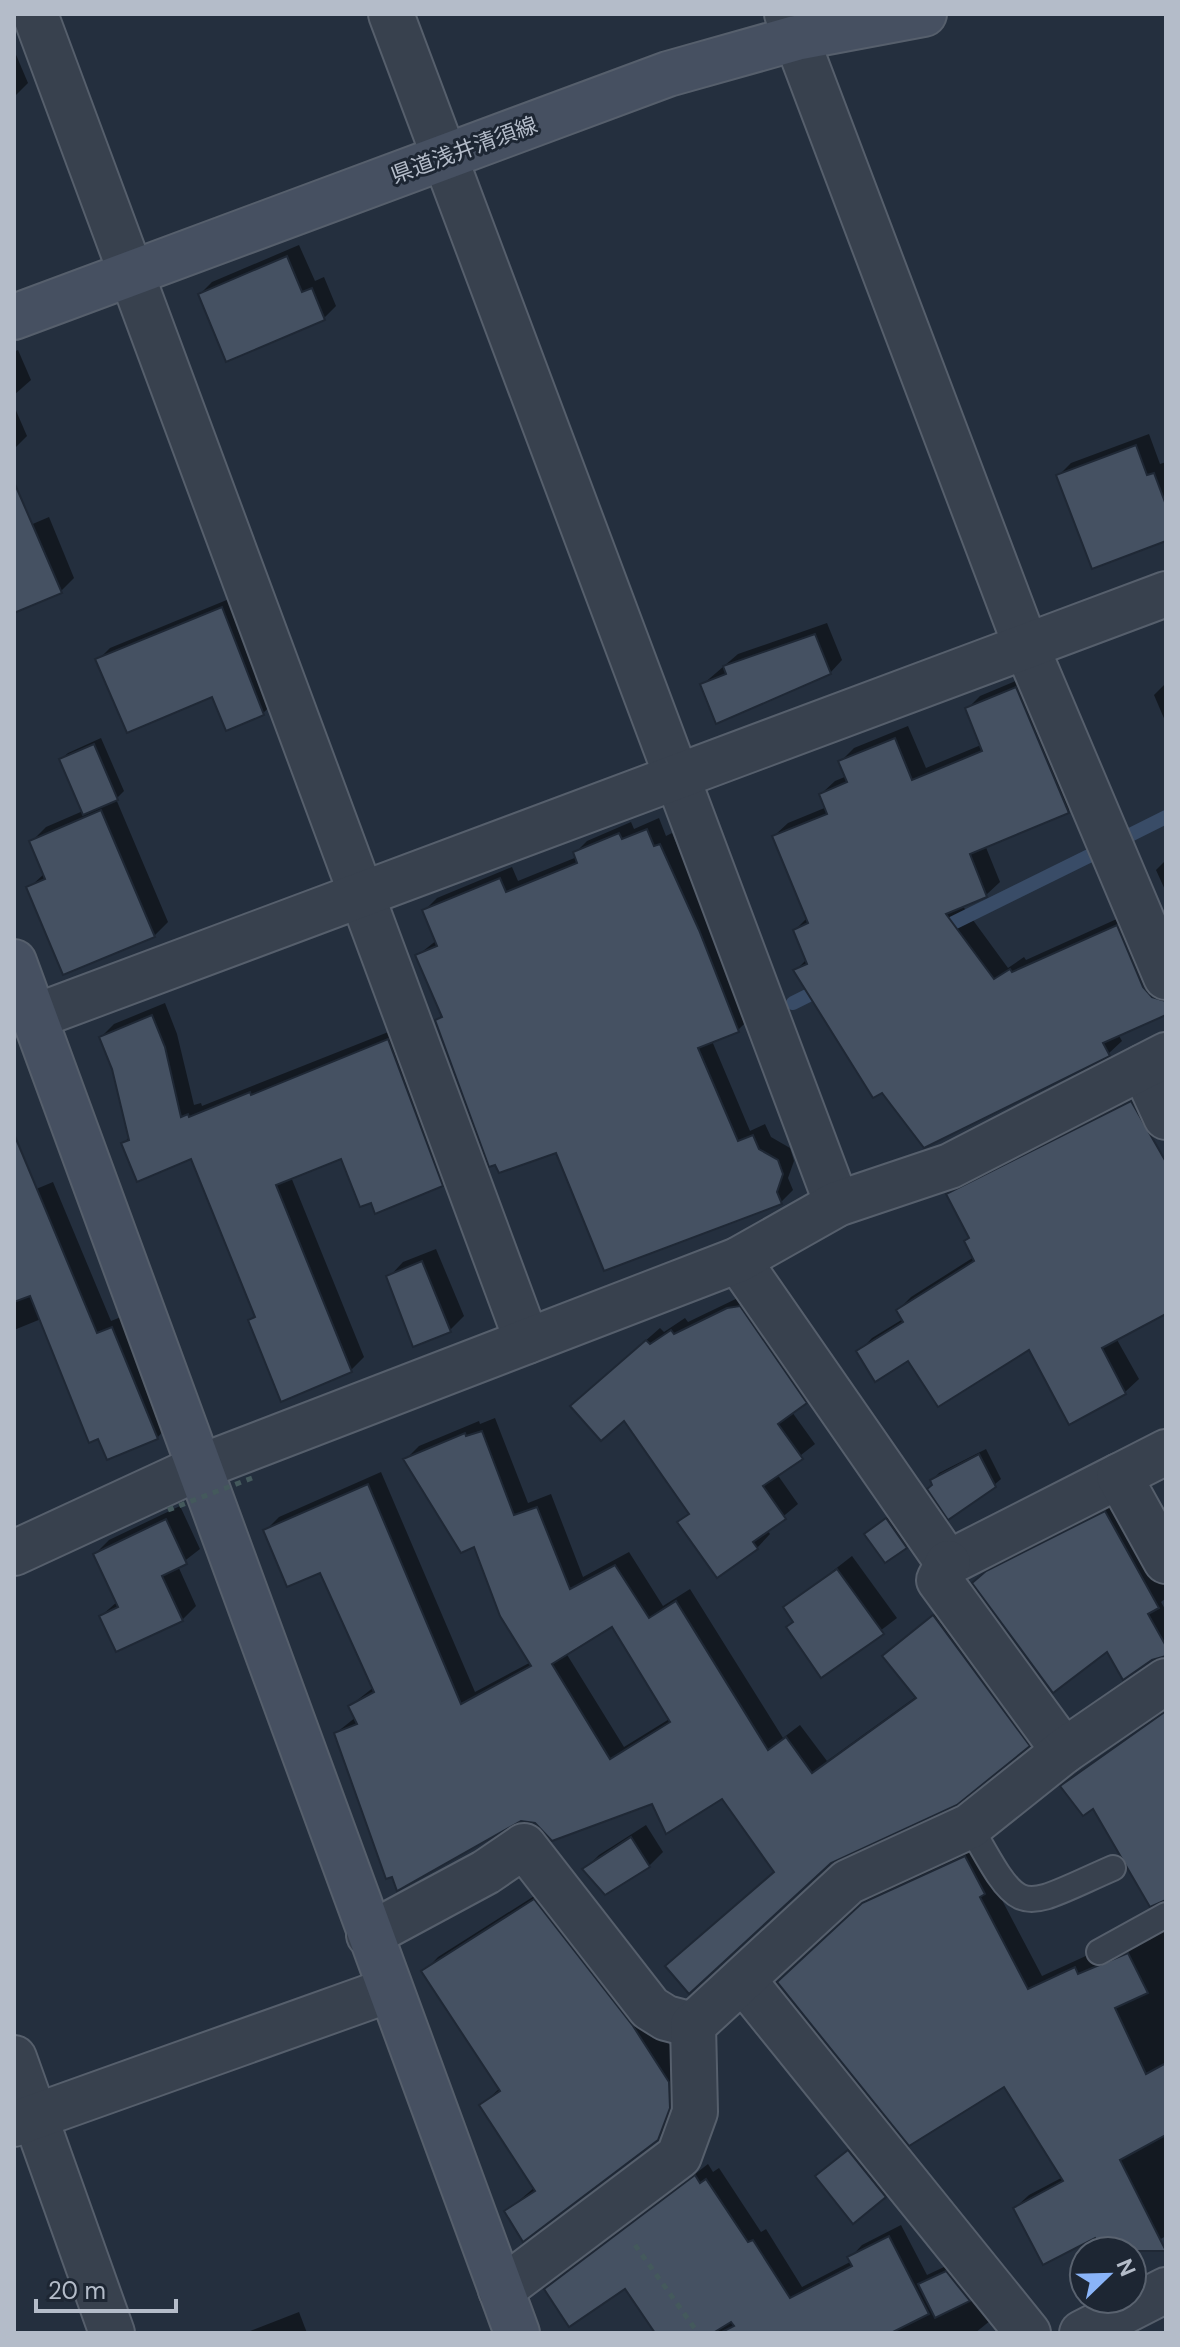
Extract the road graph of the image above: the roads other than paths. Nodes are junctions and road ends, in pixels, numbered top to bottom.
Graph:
1 (35, 14) edge
2 (391, 14) edge
3 (924, 14) edge
4 (792, 26) edge
5 (445, 157) junction
6 (131, 272) junction
7 (14, 317) edge
8 (1166, 594) edge
9 (1026, 646) junction
10 (677, 776) junction
11 (361, 894) junction
12 (14, 962) edge
13 (1166, 977) edge
14 (31, 1036) edge
15 (1154, 1061) edge
16 (1166, 1117) edge
17 (837, 1204) junction
18 (738, 1260) junction
19 (527, 1341) junction
20 (1166, 1452) edge
21 (200, 1467) junction
22 (1119, 1476) junction
23 (14, 1553) edge
24 (1166, 1561) edge
25 (948, 1563) junction
26 (1166, 1681) edge
27 (1064, 1751) junction
28 (970, 1826) junction
29 (1113, 1868) dead end
30 (1166, 1915) edge
31 (369, 1935) junction
32 (1099, 1952) dead end
33 (743, 1980) junction
34 (389, 1990) junction
35 (693, 2025) junction
36 (14, 2058) edge
37 (24, 2120) edge
38 (501, 2290) junction
39 (1166, 2290) edge
40 (112, 2333) edge
41 (517, 2333) edge
42 (1028, 2333) edge
43 (1082, 2333) edge

1 - 6 street
2 - 5 street
3 - 4 street, 県道浅井清須線
4 - 5 street, 県道浅井清須線
4 - 9 street
5 - 6 street, 県道浅井清須線
5 - 10 street
6 - 7 street, 県道浅井清須線
6 - 11 street
8 - 9 street
9 - 10 street
9 - 13 street
10 - 11 street
10 - 17 street
11 - 14 street
11 - 19 street
12 - 14 street
14 - 21 street
15 - 16 street
15 - 17 street
17 - 18 street
18 - 19 street
18 - 25 street
19 - 21 street
20 - 22 street
21 - 23 street
21 - 31 street
22 - 24 street
22 - 25 street
25 - 27 street
26 - 27 street
27 - 28 street
28 - 29 lane
28 - 33 street
30 - 32 lane
31 - 34 street
31 - 35 street
33 - 35 street
33 - 42 street
34 - 37 street
34 - 38 street
35 - 38 street
36 - 37 street
37 - 40 street
38 - 41 street
39 - 43 street

